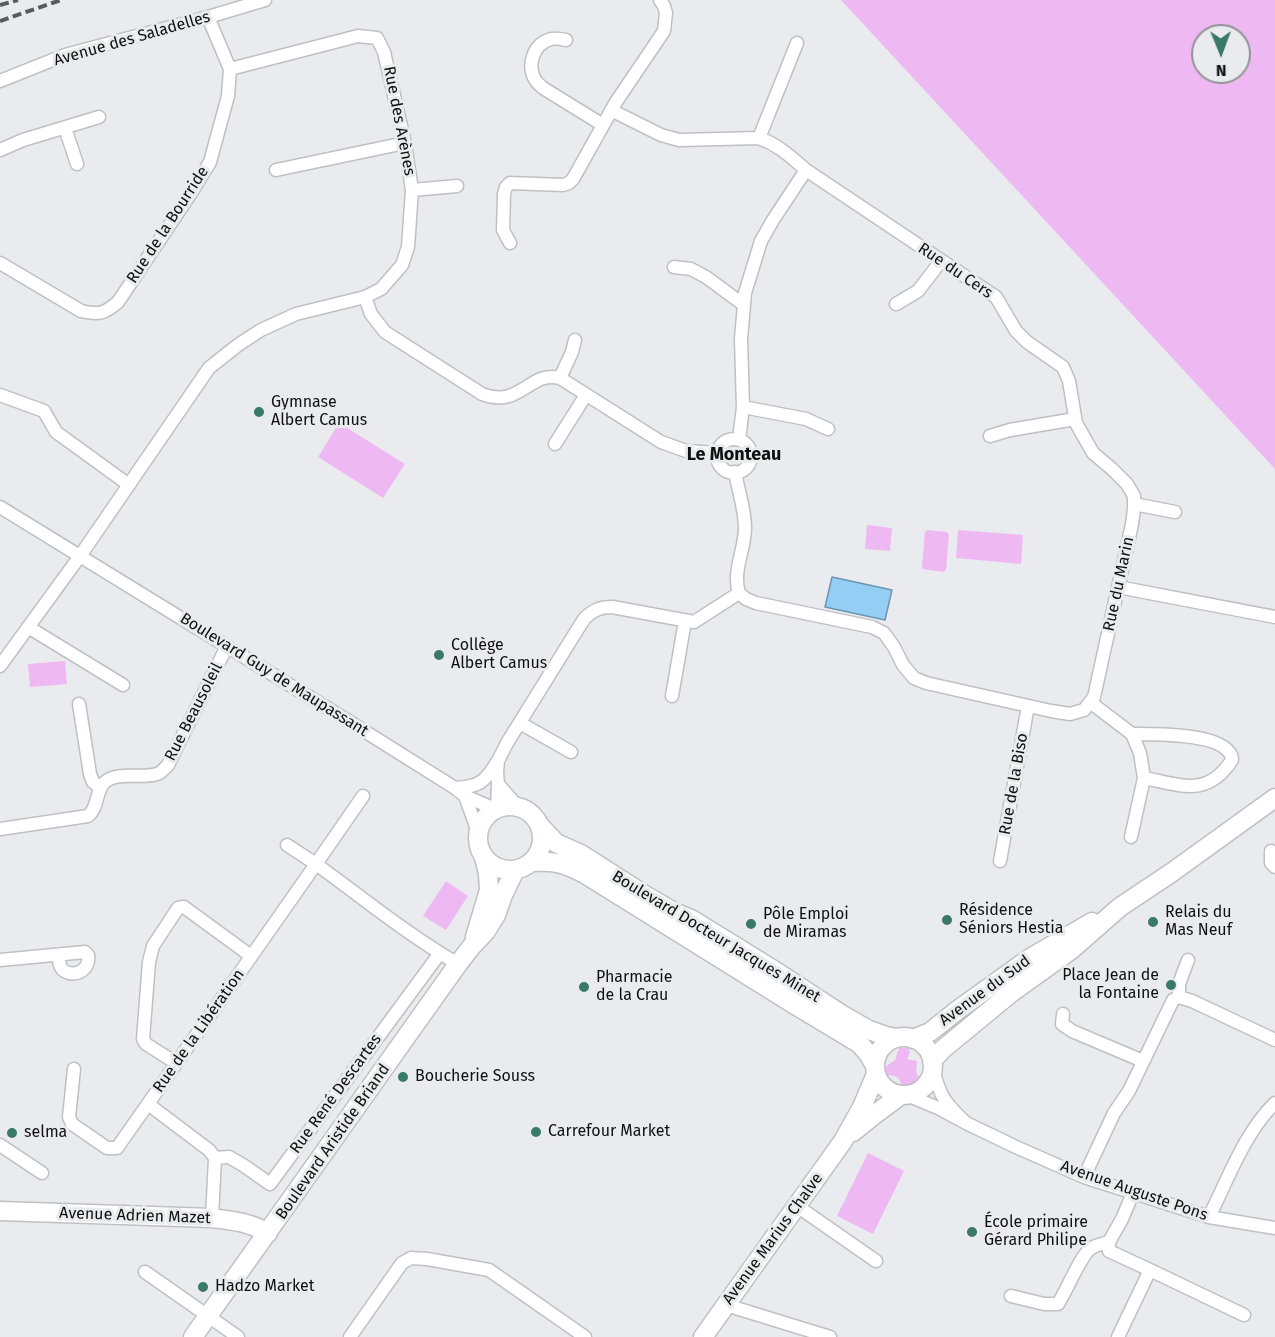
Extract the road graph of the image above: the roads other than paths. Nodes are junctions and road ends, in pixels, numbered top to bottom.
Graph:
1 (265, 0) edge
2 (660, 0) edge
3 (208, 17) junction
4 (566, 40) dead end
5 (796, 44) dead end
6 (230, 69) junction
7 (0, 81) edge
8 (611, 110) junction
9 (99, 117) dead end
10 (603, 125) junction
11 (65, 128) junction
12 (759, 138) junction
13 (405, 143) junction
14 (0, 150) edge
15 (77, 164) dead end
16 (276, 170) dead end
17 (806, 170) junction
18 (457, 186) dead end
19 (412, 190) junction
20 (510, 243) dead end
21 (941, 261) junction
22 (0, 262) edge
23 (674, 267) dead end
24 (364, 297) junction
25 (897, 304) dead end
26 (744, 305) junction
27 (575, 340) dead end
28 (560, 378) junction
29 (0, 395) edge
30 (586, 395) junction
31 (743, 407) junction
32 (1075, 419) junction
33 (828, 429) dead end
34 (990, 436) dead end
35 (739, 440) junction
36 (555, 444) dead end
37 (717, 453) junction
38 (735, 472) junction
39 (129, 485) junction
40 (1134, 504) junction
41 (0, 507) edge
42 (1175, 512) dead end
43 (80, 556) junction
44 (1118, 587) junction
45 (739, 593) junction
46 (1275, 617) edge
47 (685, 621) junction
48 (28, 627) junction
49 (227, 646) junction
50 (2, 657) edge
51 (123, 685) dead end
52 (672, 696) dead end
53 (1090, 702) junction
54 (79, 704) dead end
55 (1028, 706) junction
56 (520, 723) junction
57 (1132, 734) junction
58 (571, 752) dead end
59 (498, 761) junction
60 (1144, 778) junction
61 (498, 784) junction
62 (100, 788) junction
63 (460, 792) junction
64 (363, 796) dead end
65 (1275, 798) edge
66 (518, 807) junction
67 (496, 809) junction
68 (540, 826) junction
69 (0, 829) edge
70 (478, 832) junction
71 (1131, 837) dead end
72 (287, 845) dead end
73 (1271, 851) dead end
74 (484, 857) junction
75 (1000, 861) dead end
76 (316, 864) junction
77 (523, 866) junction
78 (1275, 867) edge
79 (1120, 907) junction
80 (472, 946) junction
81 (440, 953) junction
82 (58, 955) dead end
83 (251, 956) junction
84 (0, 960) edge
85 (1188, 960) dead end
86 (458, 964) junction
87 (1179, 997) junction
88 (1063, 1014) dead end
89 (905, 1039) junction
90 (1275, 1040) edge
91 (1143, 1061) junction
92 (176, 1064) junction
93 (933, 1065) junction
94 (74, 1069) dead end
95 (875, 1070) junction
96 (904, 1095) junction
97 (1275, 1103) edge
98 (148, 1104) junction
99 (966, 1123) junction
100 (843, 1141) junction
101 (0, 1145) edge
102 (215, 1158) junction
103 (42, 1173) dead end
104 (1084, 1177) junction
105 (1133, 1193) junction
106 (797, 1206) junction
107 (0, 1211) edge
108 (1209, 1217) junction
109 (212, 1218) junction
110 (1275, 1228) edge
111 (268, 1233) junction
112 (1109, 1242) junction
113 (876, 1262) dead end
114 (1150, 1270) junction
115 (145, 1272) dead end
116 (1011, 1296) dead end
117 (726, 1305) junction
118 (1244, 1315) dead end
119 (209, 1316) junction
120 (194, 1337) edge
121 (238, 1337) edge
122 (351, 1337) edge
123 (585, 1337) edge
124 (703, 1337) edge
125 (830, 1337) edge
126 (1118, 1337) edge

1 - 3 street, Avenue des Saladelles
2 - 8 street
3 - 6 street, Rue de la Bourride
3 - 7 street, Avenue des Saladelles
4 - 10 street
5 - 12 street
6 - 13 street, Rue des Arènes
6 - 22 street, Rue de la Bourride
8 - 10 street
8 - 12 street
9 - 11 street
10 - 20 street
11 - 14 street
11 - 15 street
12 - 17 street, Rue du Cers
13 - 16 street
13 - 19 street, Rue des Arènes
17 - 21 street, Rue du Cers
17 - 26 street
18 - 19 street
19 - 24 street, Rue des Arènes
21 - 25 street
21 - 32 street, Rue du Cers
23 - 26 street
24 - 28 street
24 - 39 street, Rue des Arènes
26 - 31 street
27 - 28 street
28 - 30 street
29 - 39 street
30 - 36 street
30 - 37 street
31 - 33 street
31 - 35 street
32 - 34 street
32 - 40 street
35 - 37 street
35 - 38 street
37 - 38 street
38 - 45 street
39 - 43 street, Rue des Arènes
40 - 42 street
40 - 44 street, Rue du Marin
41 - 43 street, Boulevard Guy de Maupassant
43 - 48 street, Rue des Arènes
43 - 49 street, Boulevard Guy de Maupassant
44 - 46 street
44 - 53 street, Rue du Marin
45 - 47 street
45 - 55 street
47 - 52 street
47 - 56 street
48 - 50 street, Rue des Arènes
48 - 51 street
49 - 62 street, Rue Beausoleil
49 - 63 street, Boulevard Guy de Maupassant
53 - 55 street
53 - 57 street
54 - 62 street
55 - 75 street, Rue de la Biso
56 - 58 street
56 - 59 street
57 - 60 street
57 - 60 street
59 - 61 street
59 - 63 street
60 - 71 street
61 - 66 street
61 - 67 street
62 - 69 street
63 - 67 street, Boulevard Guy de Maupassant
63 - 70 street
64 - 76 street, Rue de la Libération
65 - 79 main road, Avenue du Sud
66 - 67 main road
66 - 68 main road
67 - 70 main road
68 - 77 main road
68 - 89 main road, Boulevard Docteur Jacques Minet
70 - 74 main road
72 - 76 street
73 - 78 street
74 - 77 main road
74 - 80 main road, Boulevard Aristide Briand
76 - 81 street
76 - 83 street, Rue de la Libération
77 - 80 main road, Boulevard Aristide Briand
77 - 95 main road, Boulevard Docteur Jacques Minet
79 - 89 main road, Avenue du Sud
79 - 93 main road, Avenue du Sud
80 - 86 main road, Boulevard Aristide Briand
81 - 86 street
81 - 102 street, Rue René Descartes
82 - 84 street
83 - 92 street, Rue de la Libération
83 - 92 street, Rue de la Libération
85 - 87 street
86 - 111 main road, Boulevard Aristide Briand
87 - 90 street
87 - 91 street
88 - 91 street
89 - 93 main road
89 - 95 main road
91 - 104 street
92 - 98 street, Rue de la Libération
93 - 96 main road
93 - 99 street
94 - 98 street
95 - 96 main road
95 - 100 main road, Avenue Marius Chalve
96 - 99 street, Avenue Auguste Pons
96 - 100 main road, Avenue Marius Chalve
97 - 108 street
98 - 102 street, Rue de la Libération
99 - 104 street, Avenue Auguste Pons
100 - 106 main road, Avenue Marius Chalve
101 - 103 street
102 - 109 street
104 - 105 street, Avenue Auguste Pons
105 - 108 street, Avenue Auguste Pons
105 - 112 street
106 - 113 street
106 - 117 main road, Avenue Marius Chalve
107 - 109 main road, Avenue Adrien Mazet
108 - 110 street, Avenue Auguste Pons
109 - 111 main road, Avenue Adrien Mazet
111 - 119 main road, Boulevard Aristide Briand
112 - 114 street
112 - 116 street
114 - 118 street
114 - 126 street
115 - 119 street
117 - 124 main road, Avenue Marius Chalve
117 - 125 street
119 - 120 main road, Boulevard Aristide Briand
119 - 121 street
122 - 123 street

